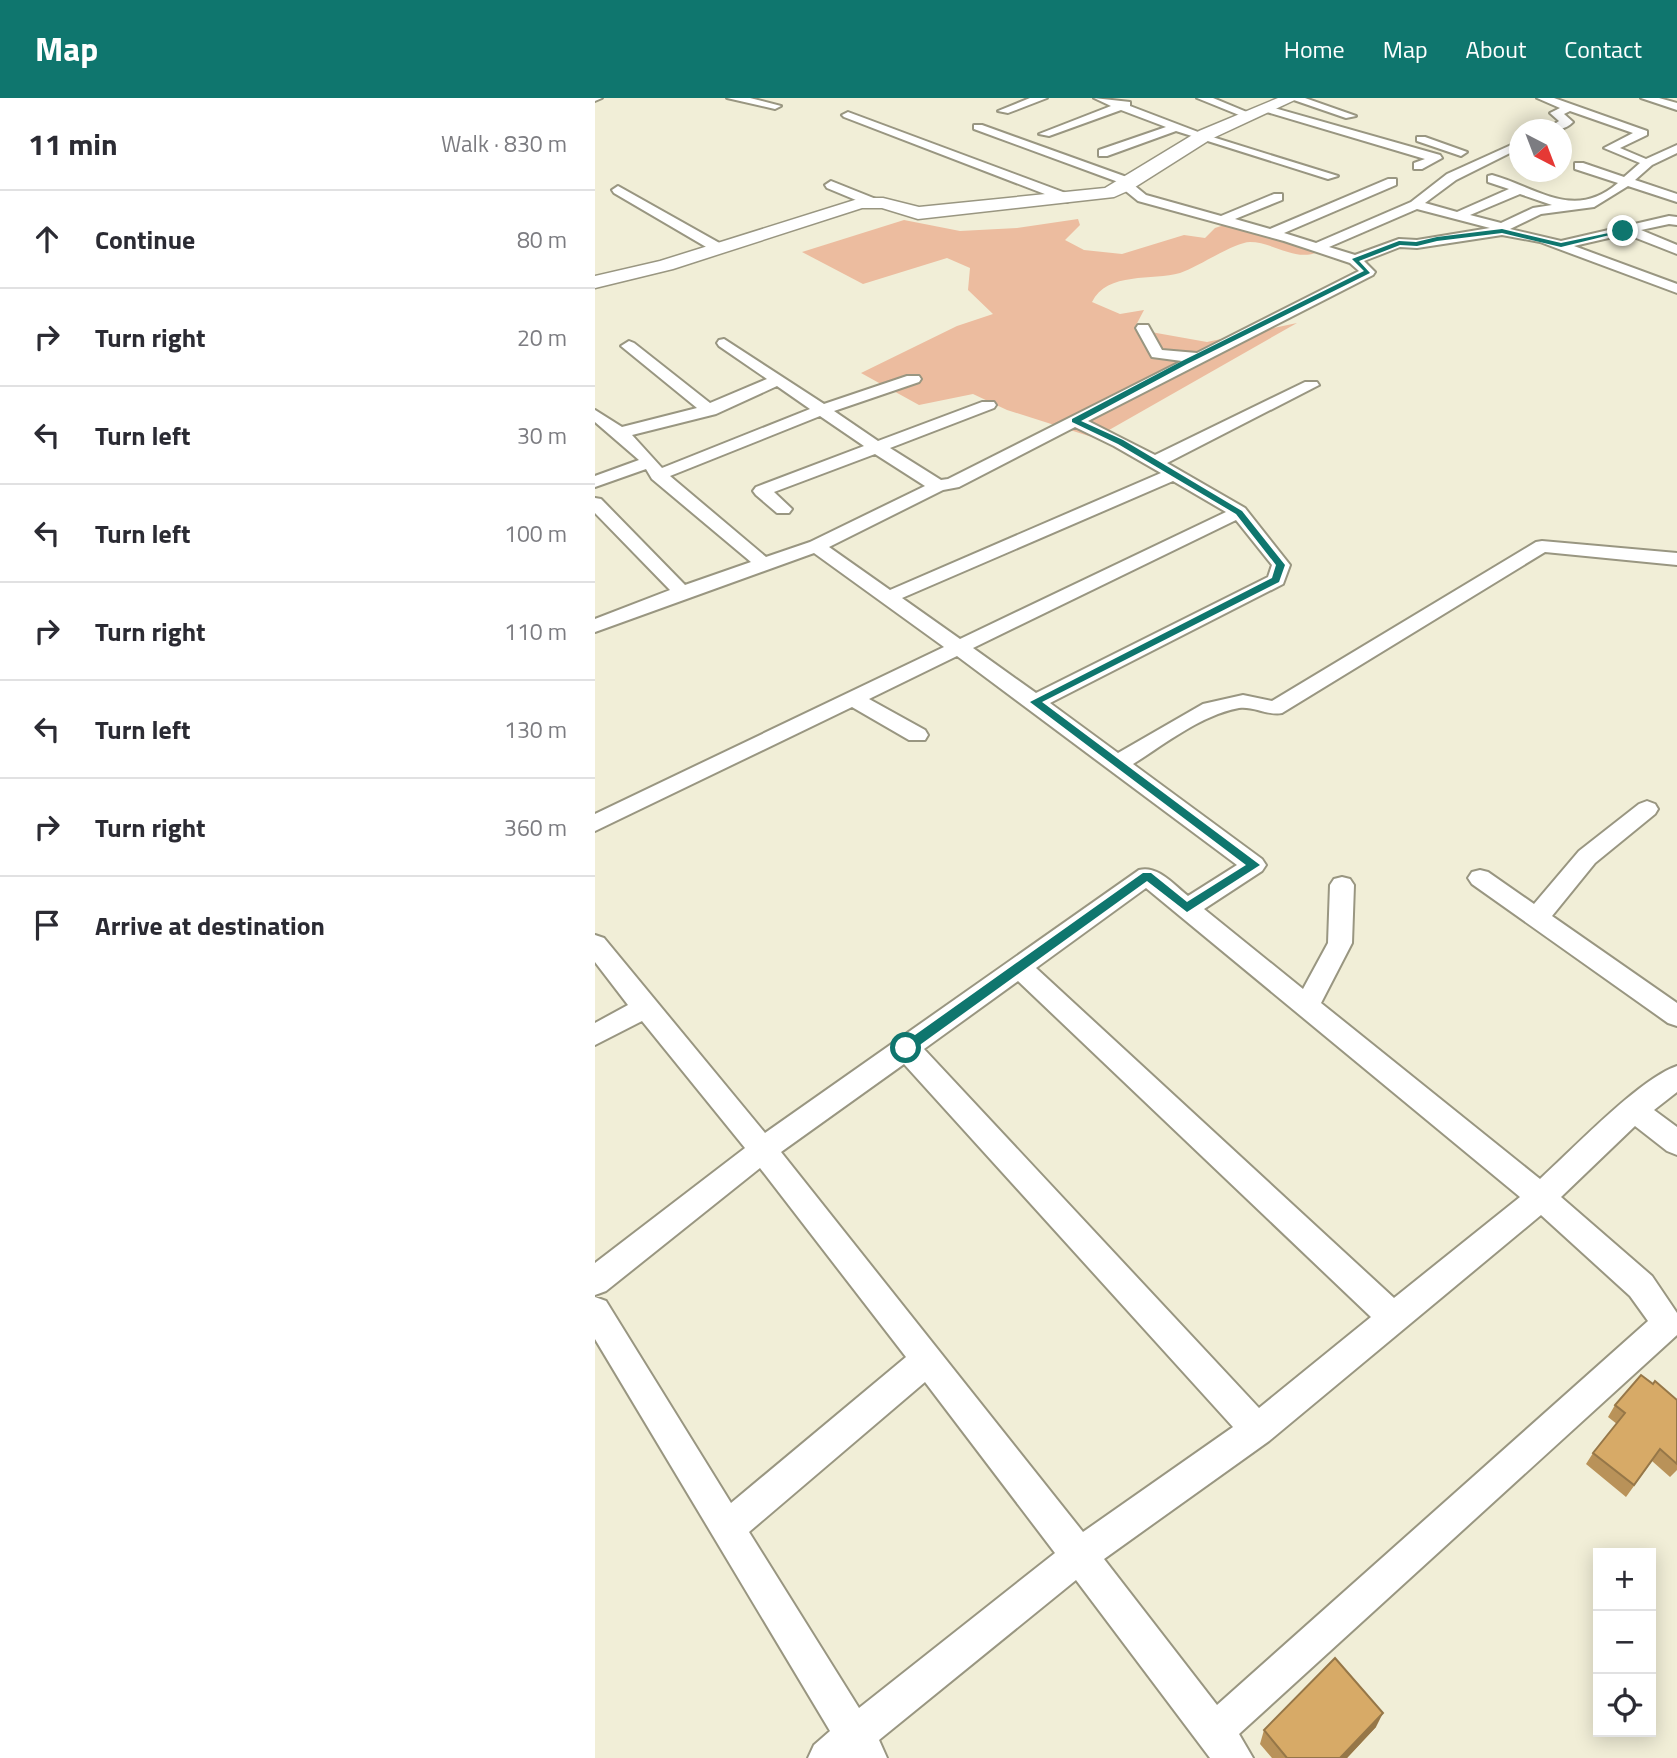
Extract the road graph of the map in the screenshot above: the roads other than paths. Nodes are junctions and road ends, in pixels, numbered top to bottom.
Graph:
1 (733, 98) edge
2 (1041, 98) edge
3 (1100, 98) edge
4 (1147, 98) edge
5 (1203, 98) edge
6 (1292, 98) edge
7 (1543, 98) edge
8 (1587, 98) edge
9 (1647, 98) edge
10 (775, 106) dead end
11 (1122, 106) junction
12 (1571, 107) junction
13 (1677, 107) edge
14 (1004, 111) dead end
15 (1333, 111) junction
16 (1256, 112) junction
17 (848, 116) dead end
18 (1358, 119) dead end
19 (1563, 119) edge
20 (1305, 120) junction
21 (978, 127) dead end
22 (1177, 127) junction
23 (1045, 134) dead end
24 (1001, 135) junction
25 (1409, 135) dead end
26 (1202, 137) junction
27 (1509, 149) edge
28 (1677, 149) edge
29 (1408, 150) junction
30 (946, 152) junction
31 (1461, 152) dead end
32 (1103, 153) dead end
33 (1392, 156) dead end
34 (1640, 159) dead end
35 (1480, 161) junction
36 (1418, 166) dead end
37 (1579, 166) dead end
38 (1503, 169) dead end
39 (1332, 176) dead end
40 (1492, 179) dead end
41 (1625, 181) junction
42 (1391, 182) dead end
43 (1129, 184) junction
44 (831, 185) dead end
45 (1520, 189) junction
46 (618, 190) dead end
47 (1108, 193) junction
48 (1278, 197) dead end
49 (1067, 198) junction
50 (1142, 198) junction
51 (1677, 198) edge
52 (872, 202) junction
53 (1416, 205) junction
54 (1577, 208) junction
55 (1460, 215) junction
56 (1600, 215) dead end
57 (1224, 219) junction
58 (1677, 221) edge
59 (1496, 230) junction
60 (1628, 230) junction
61 (1272, 233) junction
62 (1561, 245) junction
63 (1317, 247) junction
64 (717, 248) junction
65 (1677, 250) edge
66 (1677, 259) edge
67 (1355, 260) junction
68 (1643, 276) junction
69 (595, 282) edge
70 (1677, 289) edge
71 (1143, 328) dead end
72 (724, 343) dead end
73 (629, 346) dead end
74 (1195, 358) junction
75 (913, 379) dead end
76 (778, 380) junction
77 (1311, 385) dead end
78 (988, 405) dead end
79 (824, 410) junction
80 (710, 411) junction
81 (595, 415) edge
82 (1075, 421) junction
83 (620, 432) junction
84 (876, 447) junction
85 (1155, 463) junction
86 (654, 469) junction
87 (1174, 474) junction
88 (595, 482) edge
89 (939, 486) junction
90 (595, 503) edge
91 (783, 509) dead end
92 (1239, 512) junction
93 (816, 546) junction
94 (1677, 559) edge
95 (765, 565) junction
96 (682, 592) junction
97 (887, 598) junction
98 (595, 626) edge
99 (956, 648) junction
100 (852, 698) junction
101 (1035, 702) junction
102 (917, 735) dead end
103 (1117, 764) junction
104 (1647, 808) dead end
105 (595, 823) edge
106 (1480, 878) dead end
107 (1342, 885) dead end
108 (1187, 908) junction
109 (1536, 918) junction
110 (595, 944) edge
111 (1019, 967) junction
112 (1307, 1006) junction
113 (644, 1008) junction
114 (1677, 1016) edge
115 (595, 1035) edge
116 (906, 1048) junction
117 (1677, 1077) edge
118 (1634, 1110) junction
119 (1677, 1143) edge
120 (763, 1150) junction
121 (1541, 1197) junction
122 (595, 1281) edge
123 (595, 1311) edge
124 (1394, 1318) junction
125 (927, 1360) junction
126 (1257, 1430) junction
127 (728, 1528) junction
128 (1080, 1555) junction
129 (1214, 1732) junction
130 (861, 1747) edge
131 (827, 1758) edge
132 (1234, 1758) edge

1 - 10 street
2 - 14 street
3 - 11 street
4 - 11 street
5 - 16 street
6 - 15 street
6 - 16 main road
7 - 12 street
8 - 12 street
9 - 13 street
11 - 22 street
11 - 23 street
12 - 19 street
12 - 34 street
15 - 18 street
15 - 20 street
16 - 20 street
16 - 26 main road
17 - 30 street
20 - 29 street
21 - 24 street
22 - 26 street
22 - 32 street
24 - 30 street
24 - 43 street
25 - 31 street
26 - 39 street
26 - 43 main road
27 - 35 street
28 - 41 street
29 - 33 street
29 - 36 street
30 - 49 street
35 - 38 street
35 - 53 street
37 - 41 street
40 - 45 street
41 - 51 street
41 - 54 street
42 - 61 street
43 - 47 main road
43 - 50 street
44 - 52 street
45 - 54 street
45 - 55 street
46 - 64 street
47 - 49 main road
47 - 50 street
48 - 57 street
49 - 52 main road
50 - 57 street
52 - 64 main road
53 - 55 street
53 - 63 street
54 - 56 street
54 - 59 street
55 - 59 street
57 - 61 street
58 - 60 street
59 - 62 street
59 - 67 street
60 - 62 street
60 - 65 street
61 - 63 street
62 - 68 street
63 - 67 street
64 - 69 main road
66 - 68 street
67 - 74 street
68 - 70 street
71 - 74 street
72 - 76 street
73 - 80 street
74 - 82 street
75 - 79 street
76 - 79 street
76 - 80 street
77 - 85 street
78 - 84 street
79 - 84 street
79 - 86 street
80 - 83 street
81 - 83 street
82 - 85 street
82 - 89 street
83 - 86 street
84 - 89 street
84 - 91 street
85 - 87 street
86 - 88 street
86 - 95 street
87 - 92 street
87 - 97 street
89 - 93 street
90 - 96 street
92 - 99 street
92 - 101 street
93 - 95 street
93 - 97 street
94 - 103 street
95 - 96 street
96 - 98 street
97 - 99 street
99 - 100 street
99 - 101 street
100 - 102 street
100 - 105 street
101 - 103 street
103 - 108 street
104 - 109 street
106 - 109 street
107 - 112 street
108 - 111 street
108 - 112 street
109 - 114 street
110 - 113 street
111 - 116 street
111 - 124 street
112 - 121 street
113 - 115 street
113 - 120 street
116 - 120 street
116 - 126 street
117 - 118 street
118 - 119 street
118 - 121 street
120 - 122 street
120 - 125 street
121 - 124 street
121 - 129 street
123 - 127 street
124 - 126 street
125 - 127 street
125 - 128 street
126 - 128 street
127 - 130 street
128 - 129 street
128 - 130 street
129 - 132 street
130 - 131 street

